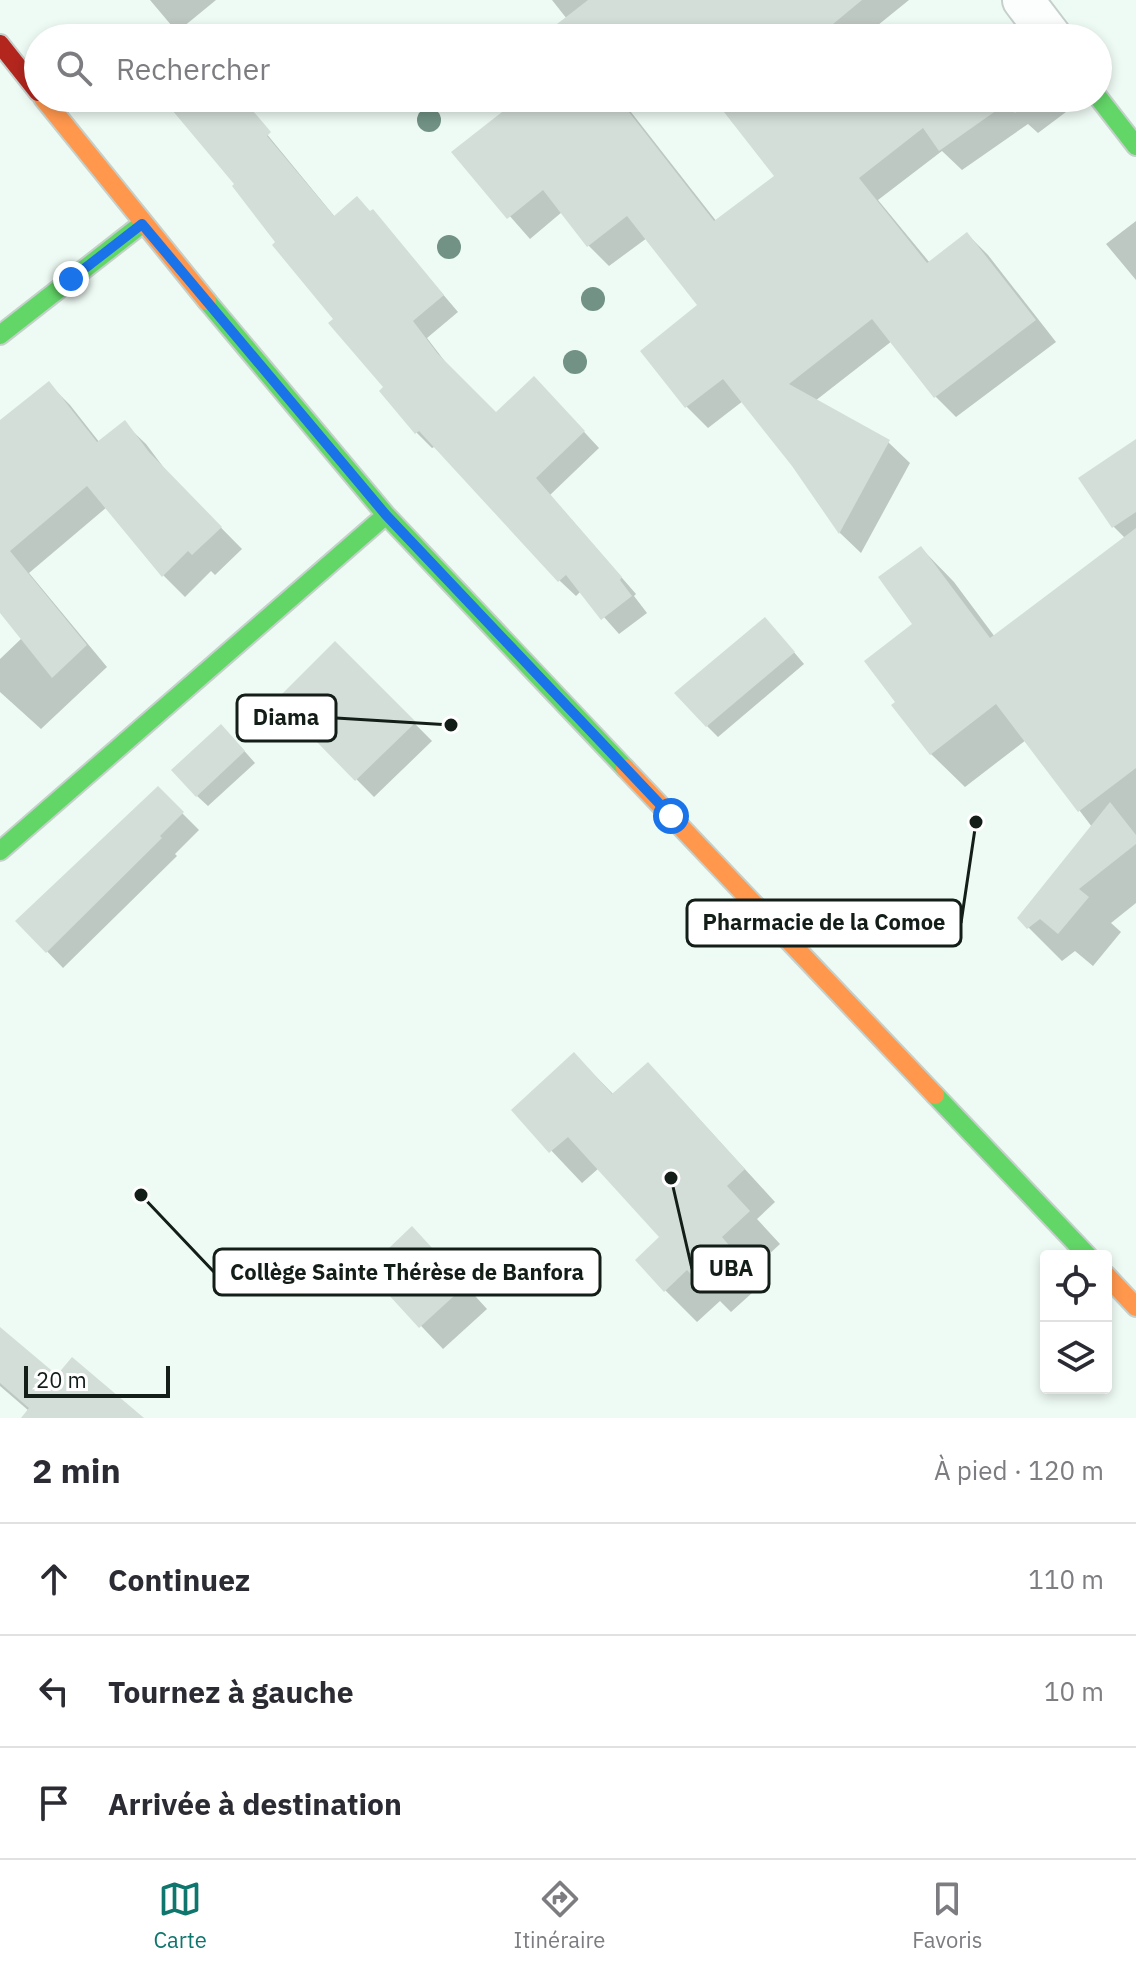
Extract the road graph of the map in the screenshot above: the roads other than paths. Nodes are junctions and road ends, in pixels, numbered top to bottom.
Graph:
1 (1023, 0) edge
2 (1041, 24) edge
3 (0, 44) edge
4 (24, 74) edge
5 (54, 112) edge
6 (1110, 112) edge
7 (1136, 146) edge
8 (142, 224) junction
9 (0, 335) edge
10 (386, 515) junction
11 (0, 851) edge
12 (1082, 1250) edge
13 (1112, 1281) edge
14 (1136, 1307) edge

1 - 2 street
3 - 4 main road
5 - 8 main road
6 - 7 main road
8 - 9 main road
8 - 10 main road
10 - 11 main road
10 - 12 main road
13 - 14 main road

